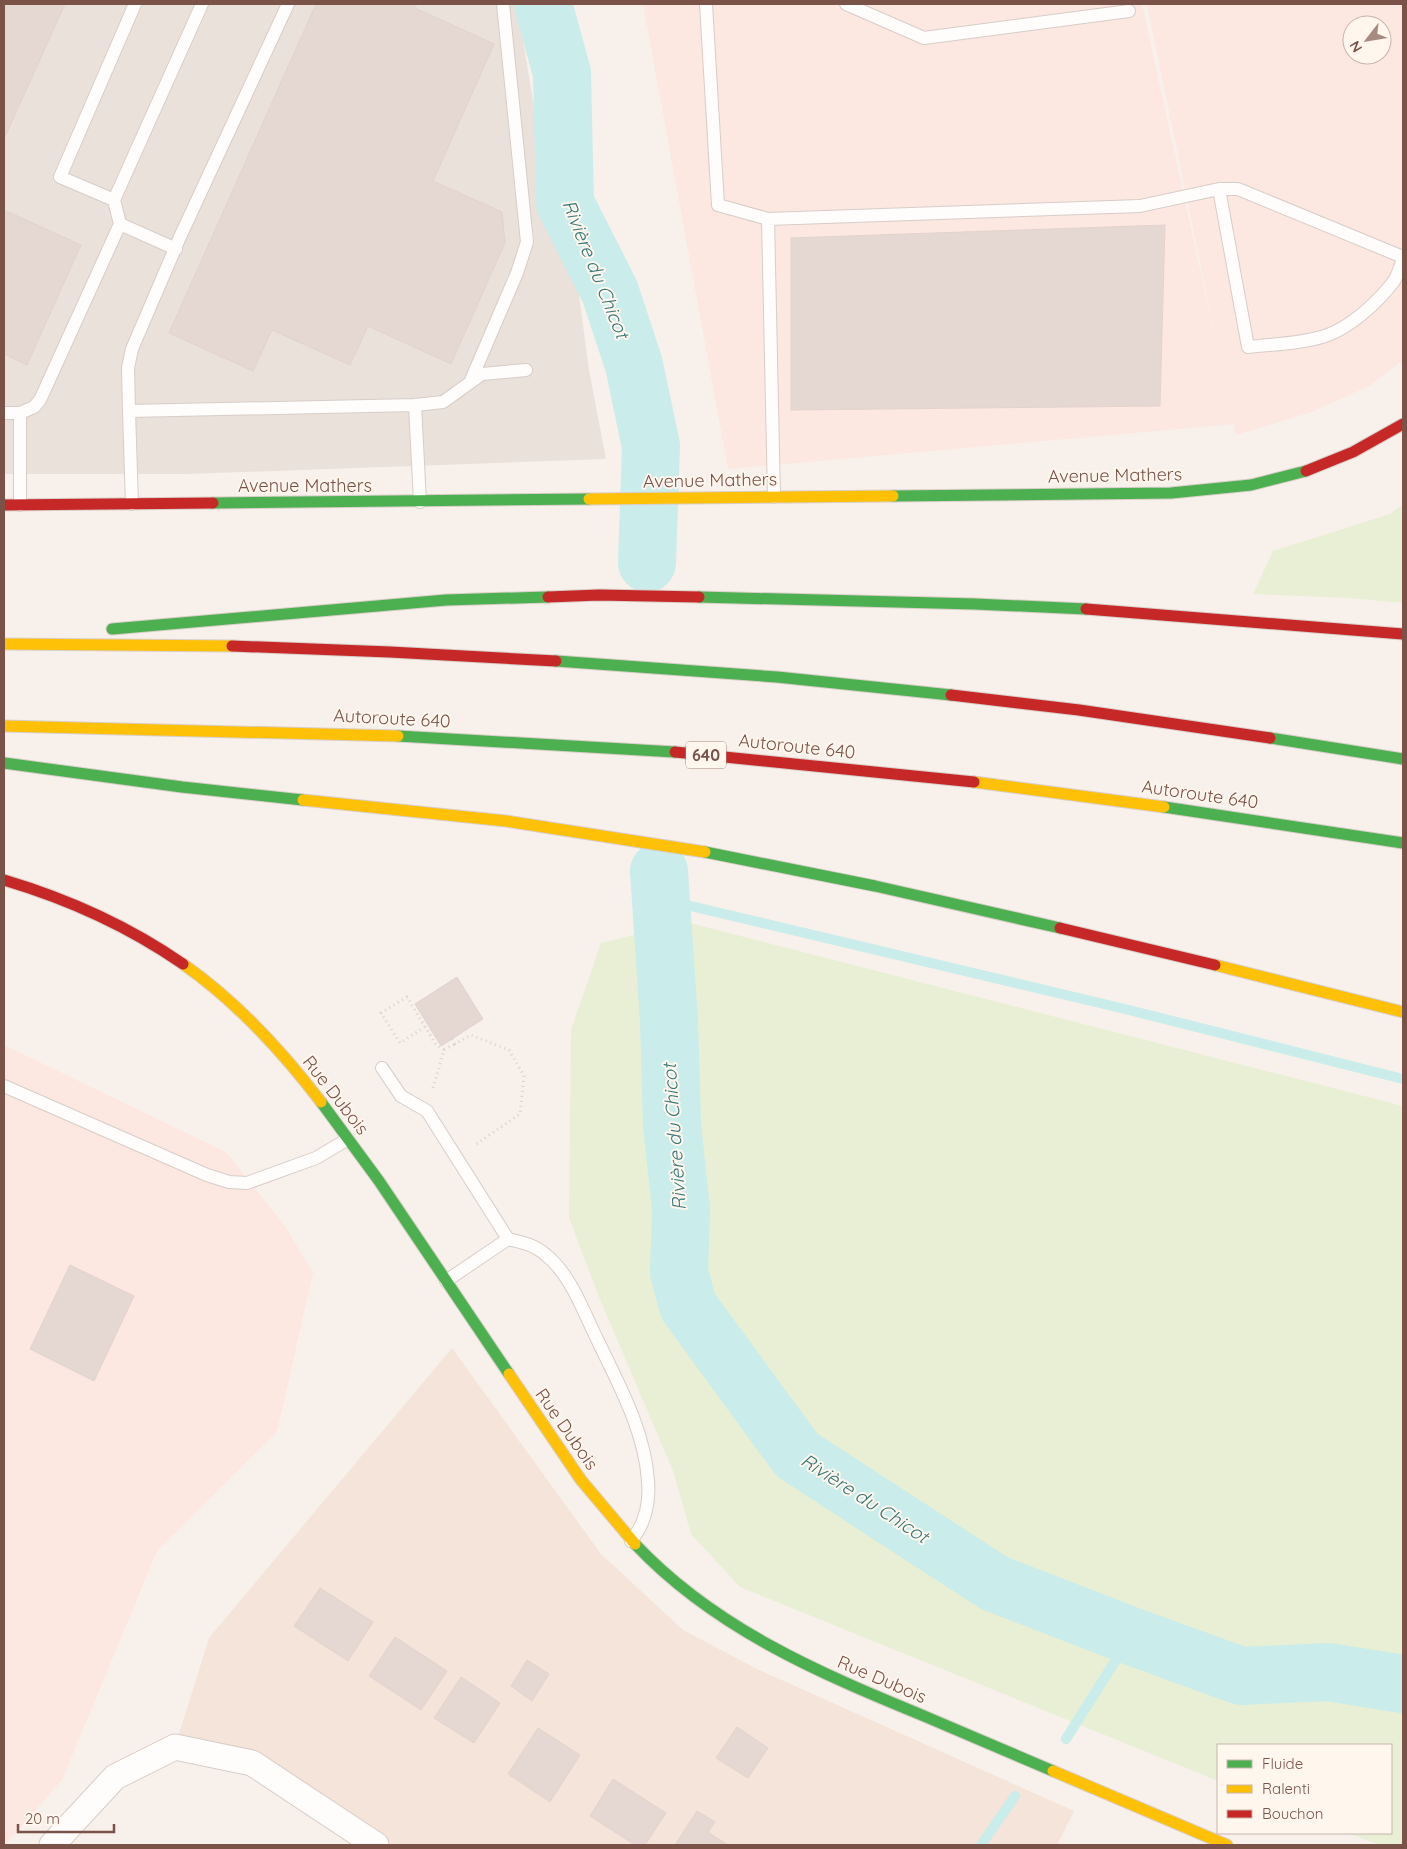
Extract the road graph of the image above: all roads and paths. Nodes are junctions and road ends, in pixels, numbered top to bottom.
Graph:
1 (135, 4) edge
2 (202, 4) edge
3 (288, 4) edge
4 (503, 4) edge
5 (706, 4) edge
6 (846, 4) edge
7 (1129, 11) dead end
8 (1219, 189) junction
9 (114, 200) junction
10 (768, 219) junction
11 (120, 224) junction
12 (176, 249) junction
13 (1403, 258) edge
14 (526, 370) dead end
15 (471, 380) junction
16 (415, 405) junction
17 (129, 411) junction
18 (4, 413) edge
19 (20, 413) junction
20 (1403, 424) edge
21 (774, 497) junction
22 (420, 502) junction
23 (132, 504) junction
24 (4, 505) edge
25 (20, 505) junction
26 (102, 630) dead end
27 (72, 632) dead end
28 (1403, 634) edge
29 (4, 638) edge
30 (4, 644) edge
31 (4, 726) edge
32 (1403, 759) edge
33 (4, 763) edge
34 (1403, 843) edge
35 (4, 880) edge
36 (1403, 1012) edge
37 (425, 1027) junction
38 (452, 1039) dead end
39 (455, 1044) junction
40 (444, 1050) junction
41 (382, 1068) dead end
42 (4, 1086) edge
43 (426, 1111) junction
44 (496, 1132) dead end
45 (348, 1139) junction
46 (508, 1239) junction
47 (446, 1281) junction
48 (631, 1541) junction
49 (52, 1845) edge
50 (376, 1845) edge
51 (1227, 1845) edge

1 - 9 lane
2 - 9 lane
3 - 12 lane
4 - 15 lane
5 - 10 lane
6 - 7 lane
8 - 10 lane
8 - 13 lane
8 - 13 lane
9 - 11 lane
10 - 21 lane
11 - 12 lane
11 - 19 lane
12 - 17 lane
14 - 15 lane
15 - 16 lane
16 - 17 lane
16 - 22 lane
17 - 23 lane
18 - 19 lane
19 - 25 lane
20 - 21 main road, Avenue Mathers
21 - 22 main road, Avenue Mathers
22 - 23 main road, Avenue Mathers
23 - 25 main road, Avenue Mathers
24 - 25 main road, Avenue Mathers
26 - 28 main road
27 - 29 main road
30 - 32 main road
31 - 34 main road, Autoroute 640 / 640
33 - 36 main road
35 - 45 main road, Rue Dubois
37 - 37 path
37 - 40 path
38 - 39 path
39 - 40 path
39 - 44 path
40 - 43 path
41 - 43 lane
42 - 45 lane
43 - 46 lane
45 - 47 main road, Rue Dubois
46 - 47 lane
46 - 48 lane
47 - 48 main road, Rue Dubois
48 - 51 main road, Rue Dubois
49 - 50 street

